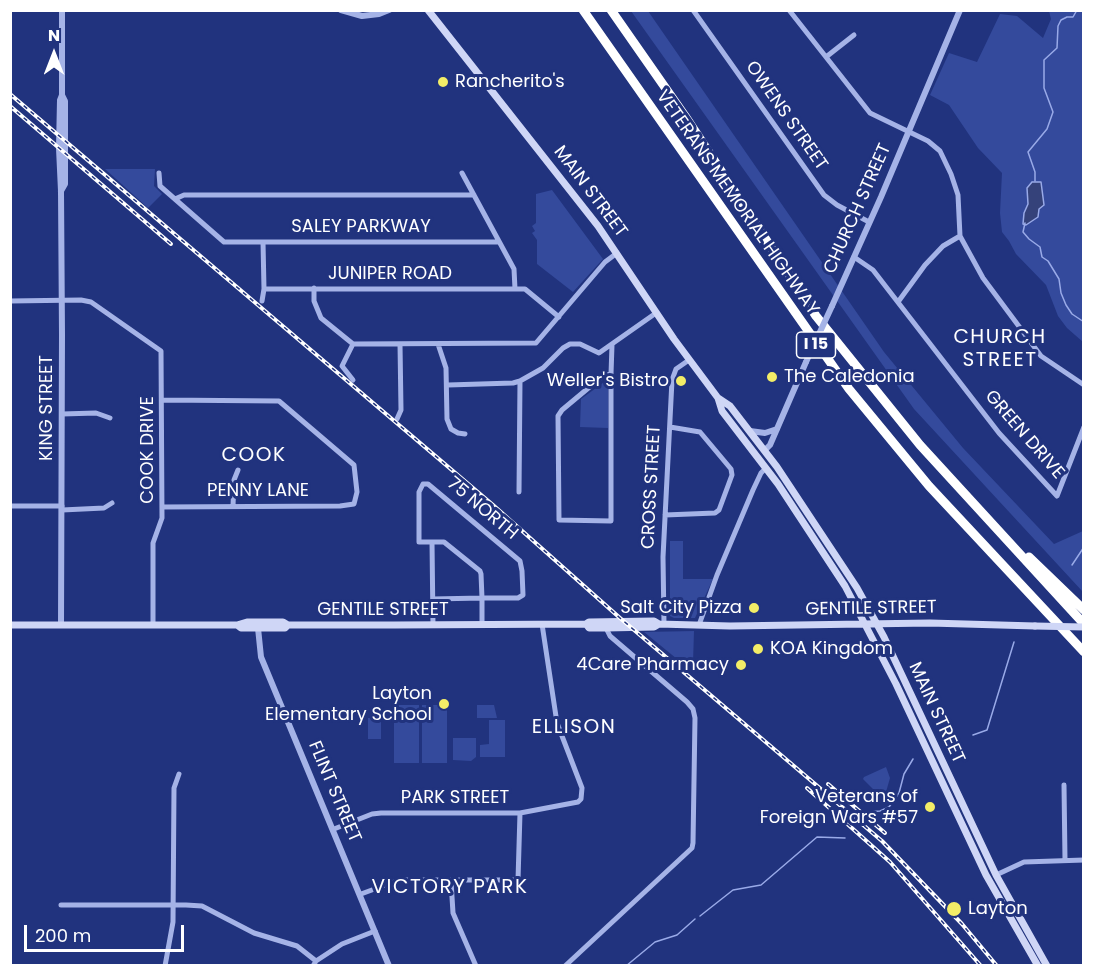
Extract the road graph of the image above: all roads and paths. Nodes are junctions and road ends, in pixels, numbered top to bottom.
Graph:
1 (62, 10) edge
2 (341, 10) edge
3 (388, 10) edge
4 (428, 10) edge
5 (583, 10) edge
6 (611, 10) edge
7 (693, 10) edge
8 (789, 10) edge
9 (960, 10) edge
10 (854, 35) dead end
11 (825, 57) junction
12 (908, 132) junction
13 (159, 173) dead end
14 (462, 173) dead end
15 (474, 195) junction
16 (175, 199) junction
17 (869, 222) junction
18 (960, 236) junction
19 (263, 242) junction
20 (499, 242) junction
21 (617, 253) junction
22 (854, 257) junction
23 (314, 288) junction
24 (264, 289) junction
25 (515, 289) junction
26 (62, 301) junction
27 (262, 301) dead end
28 (10, 302) edge
29 (898, 302) junction
30 (656, 313) junction
31 (559, 317) junction
32 (353, 344) junction
33 (400, 344) junction
34 (438, 344) junction
35 (612, 345) junction
36 (689, 360) junction
37 (610, 374) junction
38 (353, 380) dead end
39 (519, 381) junction
40 (1083, 385) edge
41 (448, 386) junction
42 (718, 398) junction
43 (163, 400) junction
44 (62, 414) junction
45 (110, 418) dead end
46 (398, 419) dead end
47 (670, 427) junction
48 (1083, 427) edge
49 (778, 429) junction
50 (750, 431) junction
51 (465, 434) dead end
52 (765, 450) junction
53 (766, 468) junction
54 (238, 470) dead end
55 (519, 492) dead end
56 (795, 493) junction
57 (112, 504) dead end
58 (10, 506) edge
59 (233, 506) junction
60 (162, 507) junction
61 (62, 508) junction
62 (978, 510) junction
63 (665, 515) junction
64 (432, 542) junction
65 (482, 598) junction
66 (433, 599) junction
67 (1083, 610) edge
68 (877, 623) junction
69 (61, 624) junction
70 (153, 624) junction
71 (238, 624) junction
72 (287, 624) junction
73 (482, 624) junction
74 (542, 624) junction
75 (586, 624) junction
76 (662, 624) junction
77 (866, 624) junction
78 (10, 625) edge
79 (433, 625) junction
80 (699, 625) junction
81 (1083, 626) edge
82 (258, 628) junction
83 (606, 628) junction
84 (1083, 652) edge
85 (178, 774) dead end
86 (1064, 785) dead end
87 (520, 813) junction
88 (334, 829) junction
89 (1065, 860) junction
90 (1083, 860) edge
91 (996, 874) junction
92 (451, 881) junction
93 (361, 894) junction
94 (61, 905) dead end
95 (70, 905) junction
96 (173, 905) junction
97 (70, 913) dead end
98 (375, 931) junction
99 (315, 964) edge
100 (165, 966) edge
101 (390, 966) edge
102 (476, 966) edge
103 (565, 966) edge
104 (1038, 966) edge
105 (1047, 966) edge

1 - 26 street, KING STREET
2 - 3 street
4 - 21 main road, MAIN STREET
5 - 84 highway, VETERANS MEMORIAL HIGHWAY / I 15
6 - 62 highway, VETERANS MEMORIAL HIGHWAY / I 15
7 - 17 street, OWENS STREET
8 - 11 street
9 - 12 street, CHURCH STREET
10 - 11 street
11 - 12 street
12 - 17 street, CHURCH STREET
12 - 18 street
13 - 16 street
14 - 15 street
15 - 16 street
15 - 20 street
16 - 19 street, SALEY PARKWAY
17 - 22 street, CHURCH STREET
18 - 29 street
18 - 40 street
19 - 20 street, SALEY PARKWAY
19 - 24 street
20 - 25 street
21 - 30 main road, MAIN STREET
21 - 31 street
22 - 29 street, GREEN DRIVE
22 - 49 street, CHURCH STREET, bridge
23 - 24 street, JUNIPER ROAD
23 - 25 street, JUNIPER ROAD
23 - 32 street
24 - 27 street
25 - 31 street
26 - 28 street
26 - 43 street, COOK DRIVE
26 - 44 street, KING STREET
29 - 48 street, GREEN DRIVE
30 - 35 street
30 - 36 main road, MAIN STREET
31 - 34 street
32 - 33 street
32 - 38 street
33 - 34 street
33 - 46 street
34 - 41 street
35 - 37 street
35 - 39 street
36 - 42 main road, MAIN STREET
36 - 47 street, CROSS STREET
37 - 37 street
39 - 41 street
39 - 55 street
41 - 51 street
42 - 50 main road, MAIN STREET
42 - 53 main road, MAIN STREET
43 - 59 street, PENNY LANE
43 - 60 street, COOK DRIVE
44 - 45 street
44 - 61 street, KING STREET
47 - 63 street, CROSS STREET
47 - 63 street
49 - 50 street
49 - 52 street, CHURCH STREET
50 - 52 main road, MAIN STREET
52 - 56 main road, MAIN STREET
53 - 56 main road
53 - 77 main road, MAIN STREET
53 - 80 street
54 - 59 street
56 - 68 main road, MAIN STREET
57 - 61 street
58 - 61 street
59 - 60 street, PENNY LANE
60 - 70 street, COOK DRIVE
61 - 69 street, KING STREET
62 - 67 highway
62 - 81 highway, VETERANS MEMORIAL HIGHWAY / I 15
63 - 76 street, CROSS STREET
64 - 65 street
64 - 65 street, 75 NORTH
64 - 66 street
65 - 66 street
65 - 73 street
66 - 79 street
68 - 77 main road, GENTILE STREET
68 - 81 main road, GENTILE STREET, bridge
68 - 91 main road, MAIN STREET
69 - 70 main road, GENTILE STREET
69 - 78 main road, GENTILE STREET
70 - 71 main road, GENTILE STREET
71 - 72 main road, GENTILE STREET
71 - 82 main road, GENTILE STREET
72 - 79 main road, GENTILE STREET
72 - 82 main road, GENTILE STREET
73 - 74 main road, GENTILE STREET
73 - 79 main road, GENTILE STREET
74 - 75 main road, GENTILE STREET
74 - 87 street, PARK STREET
75 - 76 main road, GENTILE STREET
75 - 83 main road, GENTILE STREET
76 - 80 main road, GENTILE STREET
76 - 83 main road, GENTILE STREET
77 - 80 main road, GENTILE STREET
77 - 104 main road, MAIN STREET
82 - 88 street, FLINT STREET
83 - 103 street
85 - 96 street
86 - 89 street
87 - 88 street, PARK STREET
87 - 92 street
88 - 93 street, FLINT STREET
89 - 90 street
89 - 91 street
91 - 105 main road, MAIN STREET
92 - 93 street
92 - 102 street
93 - 98 street, FLINT STREET
94 - 95 street
95 - 96 street
95 - 97 street
96 - 99 street
96 - 100 street
98 - 99 street
98 - 101 street, FLINT STREET

